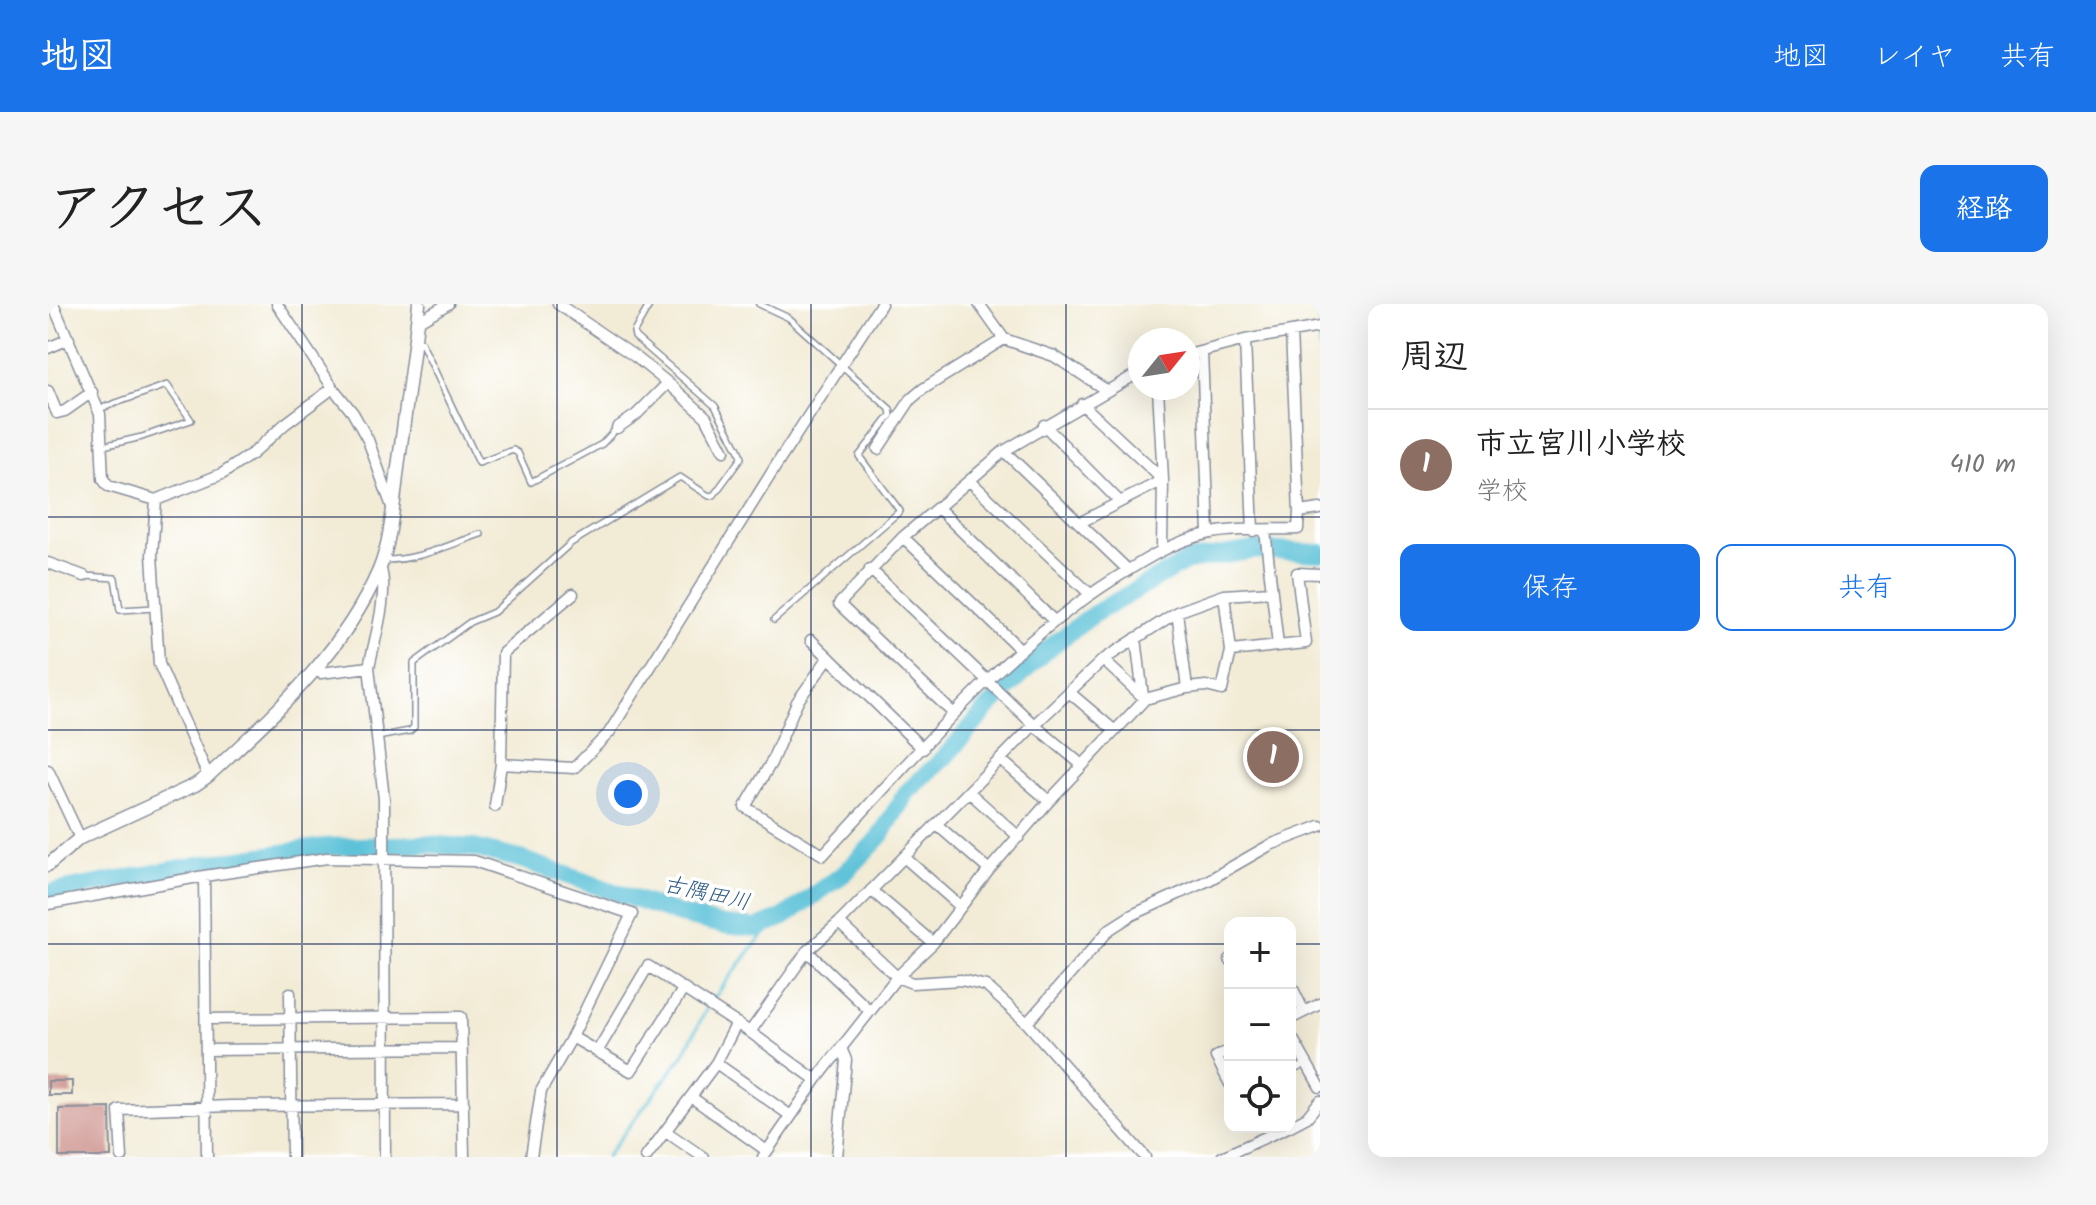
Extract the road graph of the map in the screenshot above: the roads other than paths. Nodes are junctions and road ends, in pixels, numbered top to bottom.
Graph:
1 (53, 304) edge
2 (277, 304) edge
3 (419, 304) edge
4 (448, 304) edge
5 (558, 304) edge
6 (650, 304) edge
7 (759, 304) edge
8 (881, 304) edge
9 (979, 304) edge
10 (417, 322) junction
11 (1320, 327) edge
12 (1291, 332) junction
13 (415, 336) junction
14 (69, 339) junction
15 (1004, 339) junction
16 (1245, 340) junction
17 (48, 348) edge
18 (1202, 352) joint
19 (840, 366) junction
20 (1128, 378) edge
21 (668, 383) junction
22 (333, 388) junction
23 (1106, 390) junction
24 (48, 391) edge
25 (92, 392) junction
26 (1159, 400) edge
27 (1082, 404) junction
28 (98, 410) junction
29 (1044, 425) junction
30 (617, 428) joint
31 (101, 447) junction
32 (878, 449) dead end
33 (724, 451) dead end
34 (1004, 451) junction
35 (1163, 480) junction
36 (970, 481) junction
37 (156, 500) junction
38 (1119, 501) junction
39 (938, 508) junction
40 (393, 509) junction
41 (1320, 509) edge
42 (1299, 512) junction
43 (1079, 523) junction
44 (1259, 531) junction
45 (1209, 533) junction
46 (481, 534) dead end
47 (903, 537) junction
48 (1162, 549) junction
49 (48, 563) edge
50 (381, 564) junction
51 (870, 569) junction
52 (1128, 570) junction
53 (1320, 574) edge
54 (84, 576) joint
55 (1271, 592) junction
56 (573, 594) dead end
57 (1090, 594) junction
58 (1224, 595) junction
59 (155, 608) junction
60 (1177, 612) junction
61 (774, 620) dead end
62 (1053, 620) junction
63 (1136, 638) junction
64 (811, 640) dead end
65 (1278, 646) junction
66 (1021, 650) junction
67 (1231, 651) junction
68 (829, 657) junction
69 (1103, 660) junction
70 (369, 667) junction
71 (314, 670) junction
72 (989, 683) junction
73 (1187, 688) junction
74 (1069, 692) junction
75 (1144, 698) junction
76 (954, 714) junction
77 (1034, 725) junction
78 (1115, 731) junction
79 (376, 737) junction
80 (923, 749) junction
81 (1001, 760) junction
82 (501, 764) junction
83 (1082, 765) junction
84 (48, 770) edge
85 (208, 776) junction
86 (969, 792) junction
87 (1049, 801) junction
88 (495, 806) dead end
89 (936, 824) junction
90 (1320, 826) edge
91 (1019, 837) junction
92 (80, 838) junction
93 (904, 857) junction
94 (383, 860) junction
95 (48, 865) edge
96 (989, 870) junction
97 (204, 876) junction
98 (871, 890) junction
99 (48, 904) edge
100 (961, 907) junction
101 (839, 923) junction
102 (933, 943) junction
103 (807, 951) junction
104 (897, 977) junction
105 (684, 988) junction
106 (1293, 989) edge
107 (290, 993) dead end
108 (1320, 1004) edge
109 (870, 1011) junction
110 (1304, 1012) junction
111 (1296, 1016) edge
112 (290, 1017) junction
113 (384, 1017) junction
114 (206, 1019) junction
115 (737, 1023) junction
116 (1027, 1023) junction
117 (750, 1032) junction
118 (572, 1037) junction
119 (1296, 1045) edge
120 (461, 1048) junction
121 (841, 1048) junction
122 (290, 1049) junction
123 (385, 1049) junction
124 (206, 1050) junction
125 (597, 1052) junction
126 (1224, 1053) edge
127 (716, 1063) junction
128 (1307, 1064) junction
129 (1296, 1069) edge
130 (1224, 1072) edge
131 (816, 1080) junction
132 (1320, 1087) edge
133 (691, 1097) junction
134 (1320, 1102) edge
135 (384, 1103) junction
136 (464, 1104) junction
137 (292, 1105) junction
138 (207, 1107) junction
139 (791, 1116) junction
140 (1296, 1122) edge
141 (665, 1131) junction
142 (1255, 1133) edge
143 (1274, 1133) edge
144 (1259, 1140) junction
145 (765, 1154) edge
146 (122, 1157) edge
147 (207, 1157) edge
148 (292, 1157) edge
149 (385, 1157) edge
150 (464, 1157) edge
151 (531, 1157) edge
152 (646, 1157) edge
153 (703, 1157) edge
154 (837, 1157) edge
155 (1145, 1157) edge
156 (1222, 1157) edge

1 - 14 street
2 - 22 street
3 - 10 street
4 - 10 street
5 - 21 street
6 - 79 lane
7 - 19 lane
8 - 19 street
9 - 15 street
10 - 13 street
11 - 12 street
12 - 16 street
12 - 42 street
13 - 30 lane
13 - 40 street
14 - 17 street
14 - 25 street
15 - 23 street
15 - 32 street
16 - 18 street
16 - 44 street
18 - 45 street
19 - 61 lane
19 - 82 street
20 - 23 street
21 - 30 street
21 - 33 street
22 - 37 street
22 - 40 street
23 - 27 street
24 - 25 street
25 - 28 street
26 - 35 street
27 - 29 street
27 - 35 street
28 - 31 street
28 - 31 lane
29 - 34 street
29 - 38 street
31 - 37 street
34 - 36 street
34 - 43 street
35 - 38 street
35 - 48 street
36 - 39 street
36 - 57 street
37 - 59 street
38 - 43 street
39 - 47 street
39 - 62 street
40 - 50 street
41 - 42 street
42 - 44 street
43 - 52 street
44 - 45 street
44 - 55 street
45 - 48 street
46 - 50 lane
47 - 51 street
47 - 66 street
48 - 52 street
49 - 54 street
50 - 70 street
50 - 71 street
51 - 72 street
51 - 76 street
52 - 57 street
53 - 65 street
54 - 59 lane
55 - 58 street
55 - 65 street
56 - 82 street
57 - 62 street
58 - 60 street
58 - 67 street
59 - 85 street
60 - 63 street
60 - 73 street
62 - 66 street
63 - 69 street
63 - 75 street
64 - 68 street
65 - 67 street
66 - 72 street
67 - 73 street
68 - 80 street
68 - 80 street
69 - 74 street
69 - 75 street
70 - 71 street
70 - 79 street
71 - 85 street
72 - 76 street
72 - 77 street
73 - 75 street
74 - 77 street
74 - 78 street
75 - 78 street
76 - 80 street
77 - 81 street
77 - 83 street
78 - 83 street
79 - 94 street
81 - 86 street
81 - 87 street
82 - 88 street
83 - 87 street
84 - 92 street
85 - 92 street
86 - 89 street
86 - 91 street
87 - 91 street
89 - 93 street
89 - 96 street
90 - 116 street
91 - 96 street
92 - 95 street
93 - 98 street
93 - 100 street
94 - 97 street
94 - 113 street
94 - 118 street
96 - 100 street
97 - 99 street
97 - 114 street
98 - 101 street
98 - 102 street
100 - 102 street
101 - 103 street
101 - 104 street
102 - 104 street
103 - 109 street
103 - 117 street
104 - 109 street
104 - 116 street
105 - 115 street
105 - 125 street
105 - 125 street
106 - 110 street
107 - 112 street
108 - 110 street
109 - 121 street
110 - 111 street
112 - 113 street
112 - 114 street
112 - 122 street
113 - 120 street
113 - 123 street
114 - 124 street
115 - 117 street
115 - 127 street
116 - 155 street
117 - 131 street
118 - 125 street
118 - 151 street
119 - 128 street
120 - 123 street
120 - 136 street
121 - 131 street
121 - 154 street
122 - 123 street
122 - 124 street
122 - 137 street
123 - 135 street
124 - 138 street
126 - 130 street
127 - 133 street
127 - 139 street
128 - 129 lane
128 - 132 street
131 - 139 street
133 - 141 street
133 - 145 street
134 - 140 street
135 - 136 street
135 - 137 street
135 - 149 street
136 - 150 street
137 - 138 street
137 - 148 street
138 - 146 street
138 - 147 street
139 - 145 street
141 - 152 street
141 - 153 street
142 - 144 street
143 - 144 street
144 - 156 street

